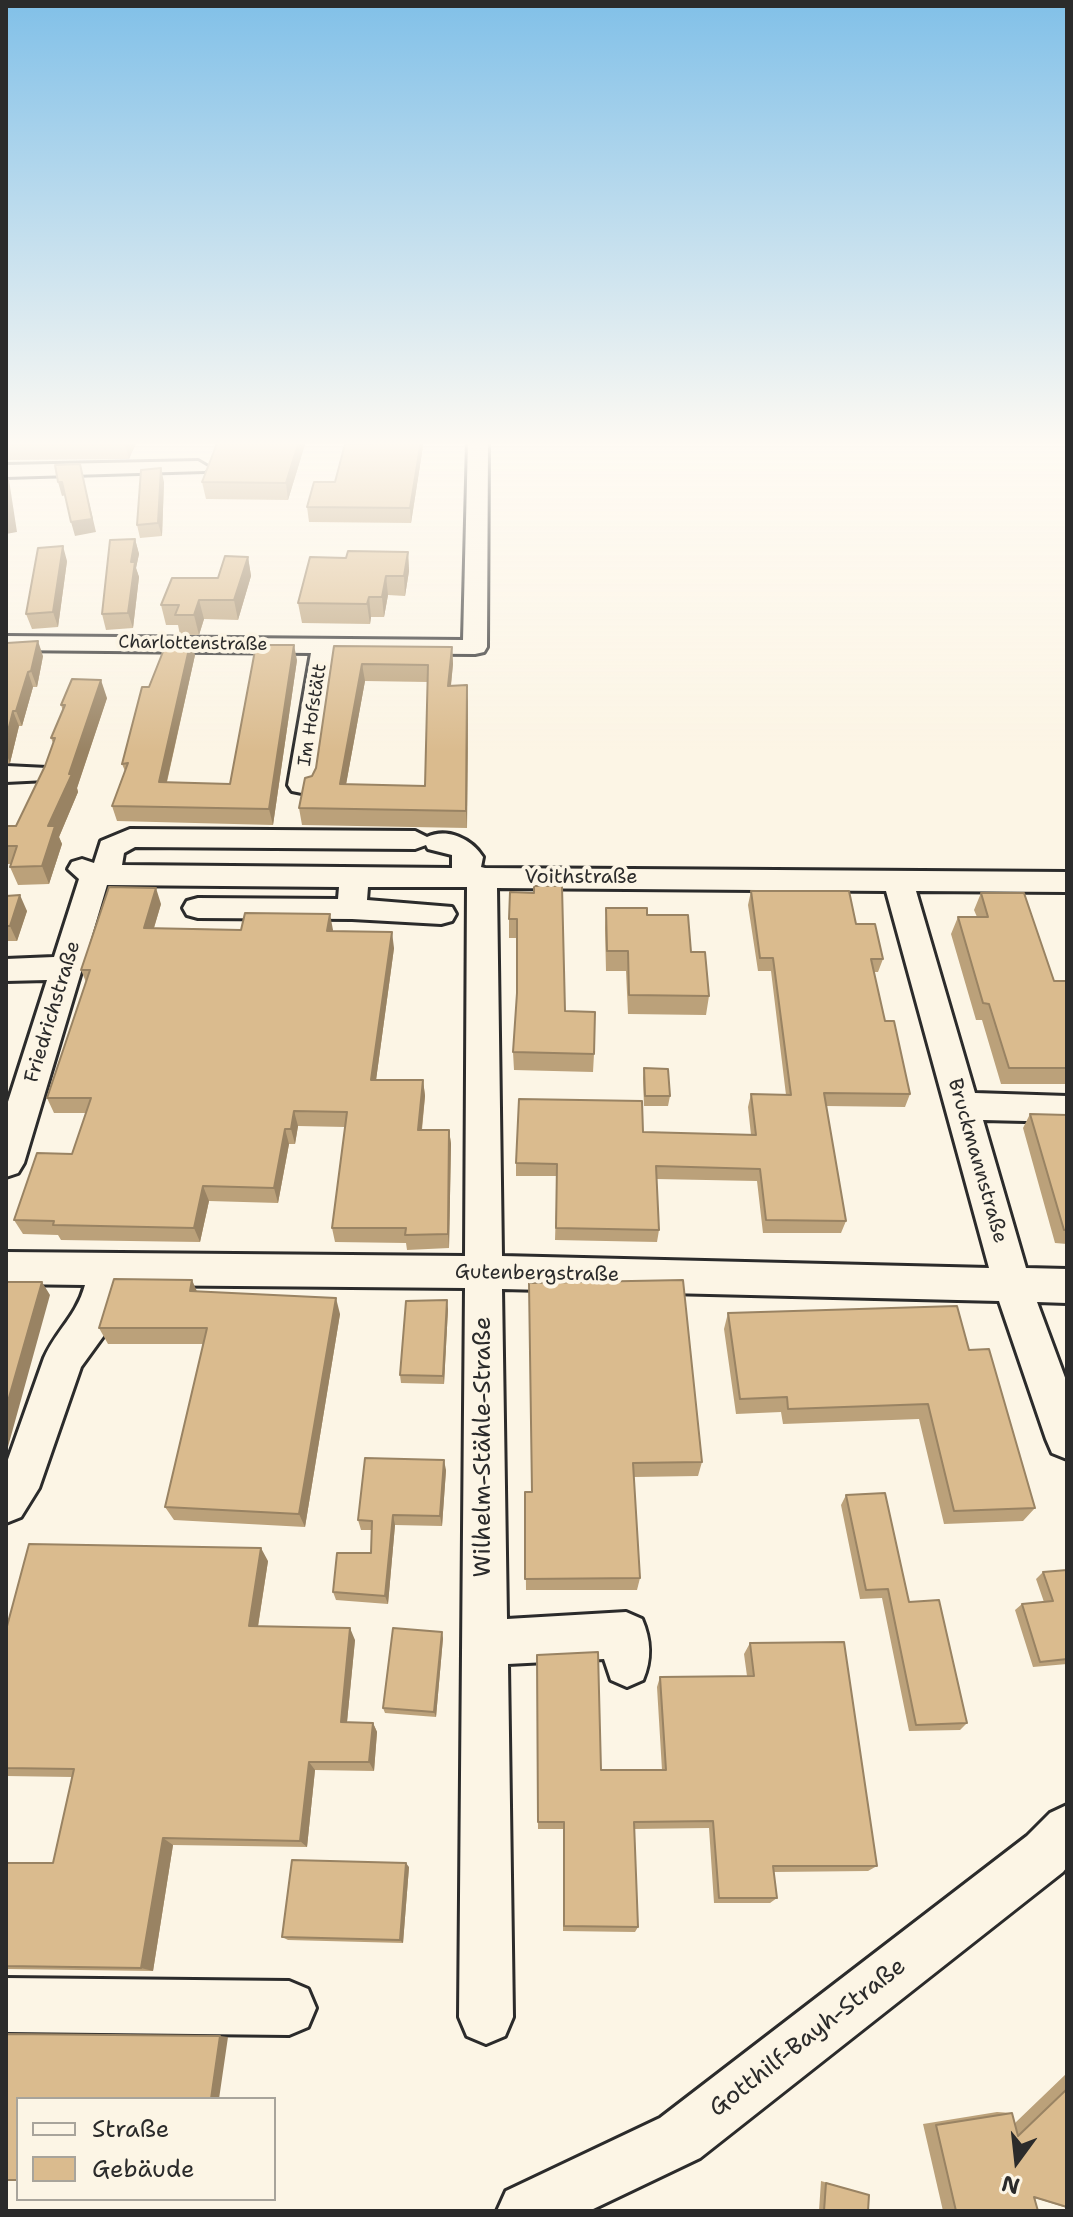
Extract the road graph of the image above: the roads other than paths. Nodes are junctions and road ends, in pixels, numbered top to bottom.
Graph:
1 (476, 544) edge
2 (6, 643) edge
3 (324, 646) junction
4 (6, 774) edge
5 (38, 774) edge
6 (302, 785) edge
7 (427, 841) joint
8 (94, 873) junction
9 (354, 876) junction
10 (473, 877) junction
11 (898, 880) junction
12 (1067, 882) edge
13 (198, 908) dead end
14 (352, 909) junction
15 (441, 914) dead end
16 (66, 968) junction
17 (6, 971) edge
18 (961, 1106) junction
19 (1067, 1109) edge
20 (6, 1163) edge
21 (6, 1268) edge
22 (108, 1269) junction
23 (483, 1272) junction
24 (1067, 1286) edge
25 (1013, 1287) junction
26 (1067, 1439) edge
27 (6, 1502) edge
28 (484, 1643) junction
29 (627, 1664) dead end
30 (1067, 1830) edge
31 (6, 2005) edge
32 (289, 2008) dead end
33 (486, 2017) dead end
34 (561, 2206) edge

1 - 3 street, Charlottenstraße
2 - 3 street, Charlottenstraße
3 - 6 street, Im Hofstätt
4 - 5 street
7 - 8 street, Friedrichstraße
7 - 10 street, Wilhelm-Stähle-Straße
8 - 9 street, Voithstraße
8 - 16 street, Friedrichstraße
9 - 10 street, Voithstraße
9 - 14 street
10 - 11 street, Voithstraße
10 - 23 street, Wilhelm-Stähle-Straße
11 - 12 street, Voithstraße
11 - 18 street, Bruckmannstraße
13 - 14 street
14 - 15 street
16 - 17 street
16 - 20 street, Friedrichstraße
18 - 19 street
18 - 25 street, Bruckmannstraße
21 - 22 street, Gutenbergstraße
22 - 23 street, Gutenbergstraße
22 - 27 street
23 - 25 street, Gutenbergstraße
23 - 28 street, Wilhelm-Stähle-Straße
24 - 25 street, Gutenbergstraße
25 - 26 street, Bruckmannstraße
28 - 29 street
28 - 33 street, Wilhelm-Stähle-Straße
30 - 34 street, Gotthilf-Bayh-Straße
31 - 32 street

